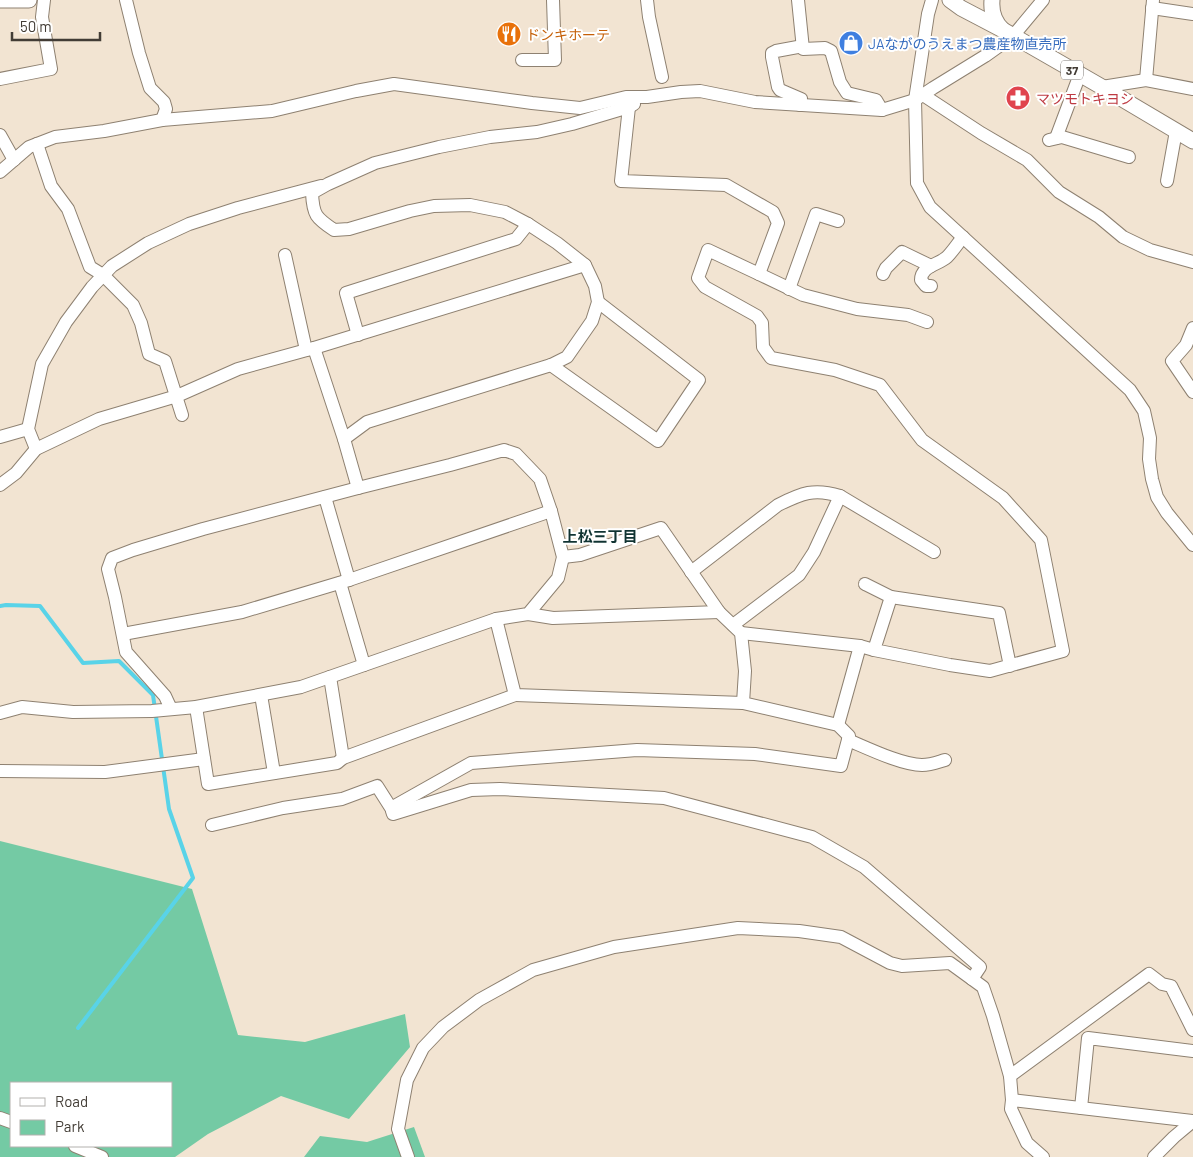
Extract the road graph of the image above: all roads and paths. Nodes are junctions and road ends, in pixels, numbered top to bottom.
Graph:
1 (0, 0) edge
2 (29, 0) edge
3 (44, 0) edge
4 (126, 0) edge
5 (553, 0) edge
6 (647, 0) edge
7 (798, 0) edge
8 (932, 0) edge
9 (950, 0) edge
10 (992, 0) edge
11 (1043, 0) edge
12 (1152, 4) edge
13 (1193, 14) edge
14 (1008, 33) junction
15 (802, 46) junction
16 (522, 60) dead end
17 (1080, 74) junction
18 (662, 77) dead end
19 (0, 79) edge
20 (1146, 80) junction
21 (1102, 87) junction
22 (1193, 89) edge
23 (647, 97) junction
24 (919, 98) junction
25 (800, 105) junction
26 (629, 107) junction
27 (882, 110) junction
28 (162, 120) junction
29 (1176, 131) junction
30 (0, 135) edge
31 (1193, 141) edge
32 (37, 144) junction
33 (1129, 157) dead end
34 (14, 160) junction
35 (0, 172) edge
36 (1167, 181) dead end
37 (328, 184) junction
38 (838, 220) dead end
39 (528, 224) junction
40 (963, 237) junction
41 (285, 255) dead end
42 (1193, 262) edge
43 (585, 265) junction
44 (931, 266) junction
45 (759, 274) junction
46 (882, 274) dead end
47 (103, 275) junction
48 (931, 286) dead end
49 (789, 289) junction
50 (598, 302) junction
51 (927, 322) dead end
52 (1193, 328) edge
53 (358, 335) junction
54 (310, 349) junction
55 (551, 365) junction
56 (1193, 392) edge
57 (176, 396) junction
58 (182, 415) dead end
59 (28, 429) junction
60 (0, 437) edge
61 (344, 439) junction
62 (36, 449) junction
63 (0, 485) edge
64 (358, 488) junction
65 (840, 496) junction
66 (325, 497) junction
67 (552, 511) junction
68 (1193, 545) edge
69 (934, 552) dead end
70 (563, 557) junction
71 (691, 572) junction
72 (344, 581) junction
73 (865, 584) dead end
74 (891, 597) junction
75 (719, 612) junction
76 (528, 614) junction
77 (496, 619) junction
78 (737, 629) junction
79 (123, 634) junction
80 (860, 646) junction
81 (874, 650) junction
82 (364, 665) junction
83 (1010, 666) junction
84 (330, 677) junction
85 (515, 695) junction
86 (261, 696) junction
87 (743, 703) junction
88 (196, 707) junction
89 (171, 709) junction
90 (0, 713) edge
91 (838, 725) junction
92 (848, 740) junction
93 (343, 758) junction
94 (204, 759) junction
95 (945, 760) dead end
96 (0, 771) edge
97 (274, 773) junction
98 (391, 808) junction
99 (212, 825) dead end
100 (972, 979) junction
101 (1193, 1030) edge
102 (1193, 1052) edge
103 (1010, 1076) junction
104 (1012, 1100) junction
105 (1081, 1108) junction
106 (1193, 1121) edge
107 (77, 1147) edge
108 (102, 1157) edge
109 (408, 1157) edge
110 (1043, 1157) edge
111 (1154, 1157) edge

1 - 2 main road
3 - 19 street
4 - 28 street
5 - 16 street
6 - 18 street
7 - 15 street
8 - 24 street
9 - 14 main road, 37
10 - 14 main road
11 - 14 street
12 - 13 street
12 - 20 street
14 - 17 main road, 37
14 - 24 street
15 - 25 street
15 - 27 street
17 - 21 main road, 37
17 - 33 street
20 - 21 street
20 - 22 street
21 - 29 main road, 37
23 - 25 street
23 - 26 street
23 - 28 street
24 - 27 street
24 - 40 street
24 - 42 street
25 - 27 street
26 - 37 street
26 - 45 street
28 - 32 street
29 - 31 main road, 37
29 - 36 street
30 - 34 street
32 - 34 street
32 - 47 street
34 - 35 street
37 - 39 street
37 - 47 street
38 - 49 street
39 - 43 street
39 - 53 street
40 - 44 street
40 - 68 street
41 - 54 street
43 - 50 street
43 - 53 street
44 - 46 street
44 - 48 street
45 - 49 street
45 - 83 street
47 - 57 street
47 - 59 street
49 - 51 street
50 - 55 street
50 - 55 street
52 - 56 street
53 - 54 street
54 - 57 street
54 - 61 street
55 - 61 street
57 - 58 street
57 - 62 street
59 - 60 street
59 - 62 street
61 - 64 street
62 - 63 street
64 - 66 street
64 - 67 street
65 - 69 street
65 - 71 street
65 - 78 street
66 - 72 street
66 - 79 street
67 - 70 street
67 - 72 street
70 - 71 street
70 - 76 street
71 - 75 street
72 - 79 street
72 - 82 street
73 - 74 street
74 - 81 street
74 - 83 street
75 - 76 street
75 - 78 street
76 - 77 street
77 - 82 street
77 - 85 street
78 - 80 street
78 - 87 street
79 - 89 street
80 - 81 street
80 - 91 street
81 - 83 street
82 - 84 street
84 - 86 street
84 - 93 street
85 - 87 street
85 - 93 street
86 - 88 street
86 - 97 street
87 - 91 street
88 - 89 street
88 - 94 street
89 - 90 street
91 - 92 street
92 - 95 street
92 - 98 street
93 - 97 street
94 - 96 street
94 - 97 street
98 - 99 street
98 - 100 street
100 - 103 street
100 - 109 street
101 - 103 street
102 - 105 street
103 - 104 street
104 - 105 street
104 - 110 street
105 - 106 street
106 - 111 street
107 - 108 street

